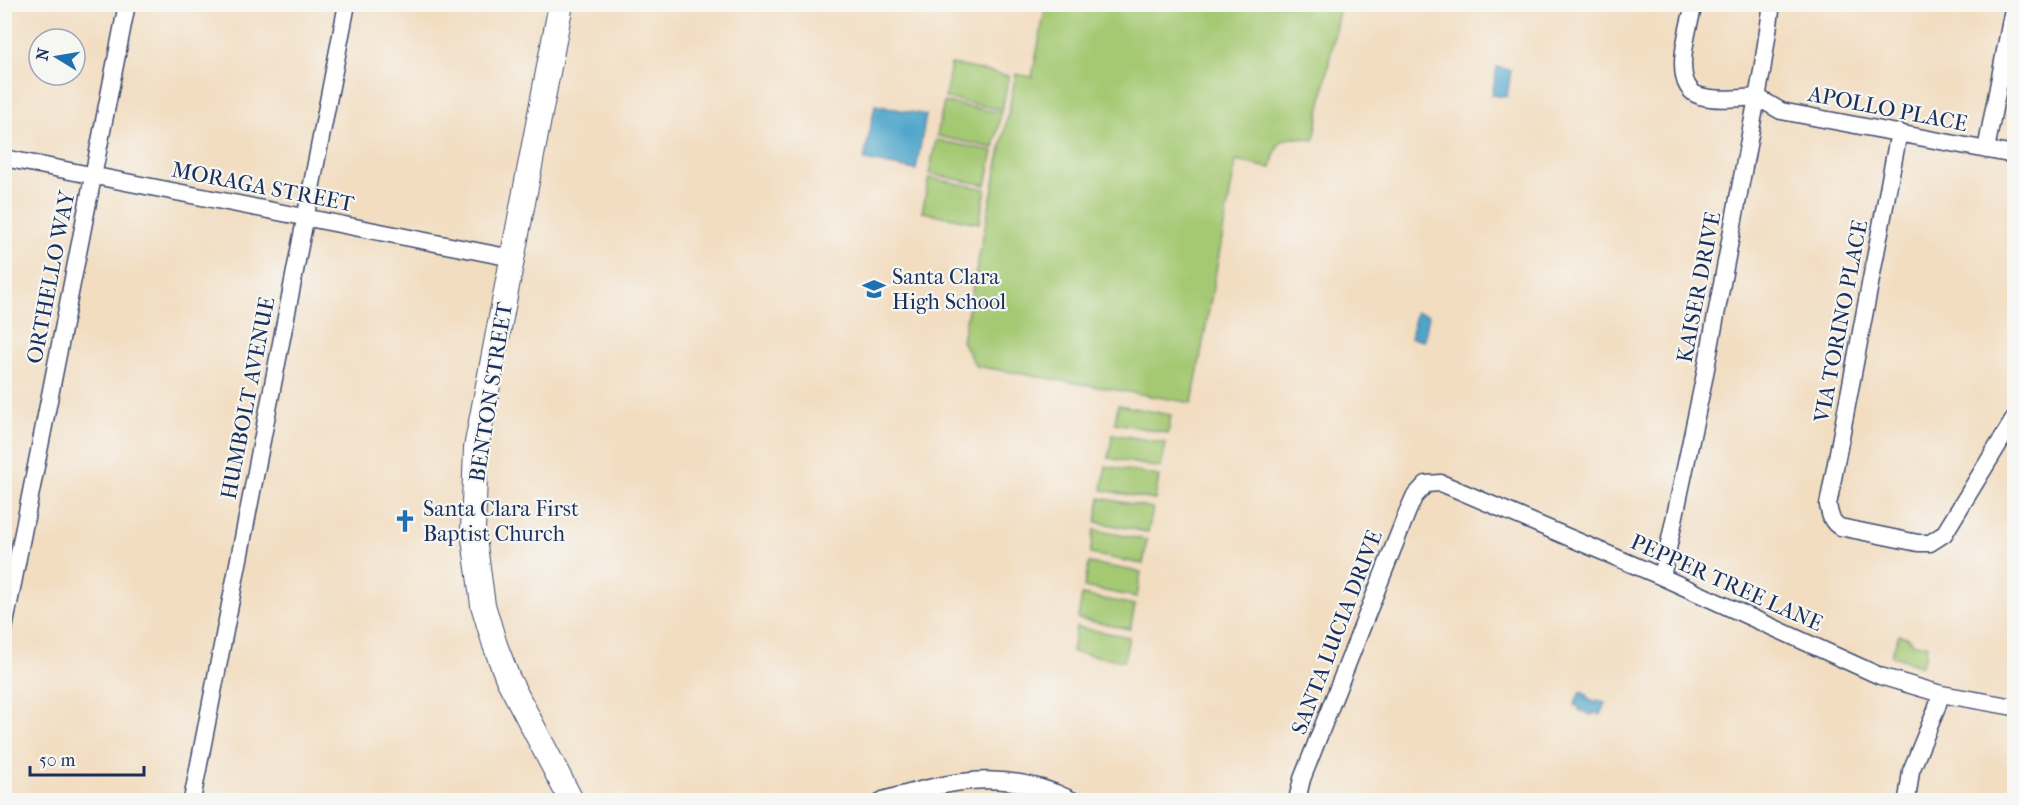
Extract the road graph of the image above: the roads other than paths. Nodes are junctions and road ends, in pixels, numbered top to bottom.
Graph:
1 (127, 4) edge
2 (347, 4) edge
3 (561, 4) edge
4 (1694, 4) edge
5 (1772, 4) edge
6 (2014, 4) edge
7 (1757, 97) junction
8 (1899, 132) junction
9 (1986, 150) junction
10 (2014, 155) edge
11 (4, 158) edge
12 (93, 175) junction
13 (306, 217) junction
14 (512, 258) junction
15 (2014, 419) edge
16 (1426, 484) joint
17 (1662, 577) junction
18 (4, 629) edge
19 (1941, 694) junction
20 (2014, 707) edge
21 (1055, 797) edge
22 (192, 801) edge
23 (572, 801) edge
24 (883, 801) edge
25 (1072, 801) edge
26 (1297, 801) edge
27 (1907, 801) edge

1 - 12 street, ORTHELLO WAY
2 - 13 street, HUMBOLT AVENUE
3 - 14 main road, BENTON STREET
4 - 7 street
5 - 7 street, KAISER DRIVE
6 - 9 street
7 - 8 street, APOLLO PLACE
7 - 17 street, KAISER DRIVE
8 - 9 street, APOLLO PLACE
8 - 15 street, VIA TORINO PLACE
9 - 10 street, APOLLO PLACE
11 - 12 street, MORAGA STREET
12 - 13 street, MORAGA STREET
12 - 18 street, ORTHELLO WAY
13 - 14 street, MORAGA STREET
13 - 22 street, HUMBOLT AVENUE
14 - 23 main road, BENTON STREET
16 - 17 street, PEPPER TREE LANE
16 - 26 street, SANTA LUCIA DRIVE
17 - 19 street, PEPPER TREE LANE
19 - 20 street, PEPPER TREE LANE
19 - 27 street
21 - 24 street
21 - 25 street

